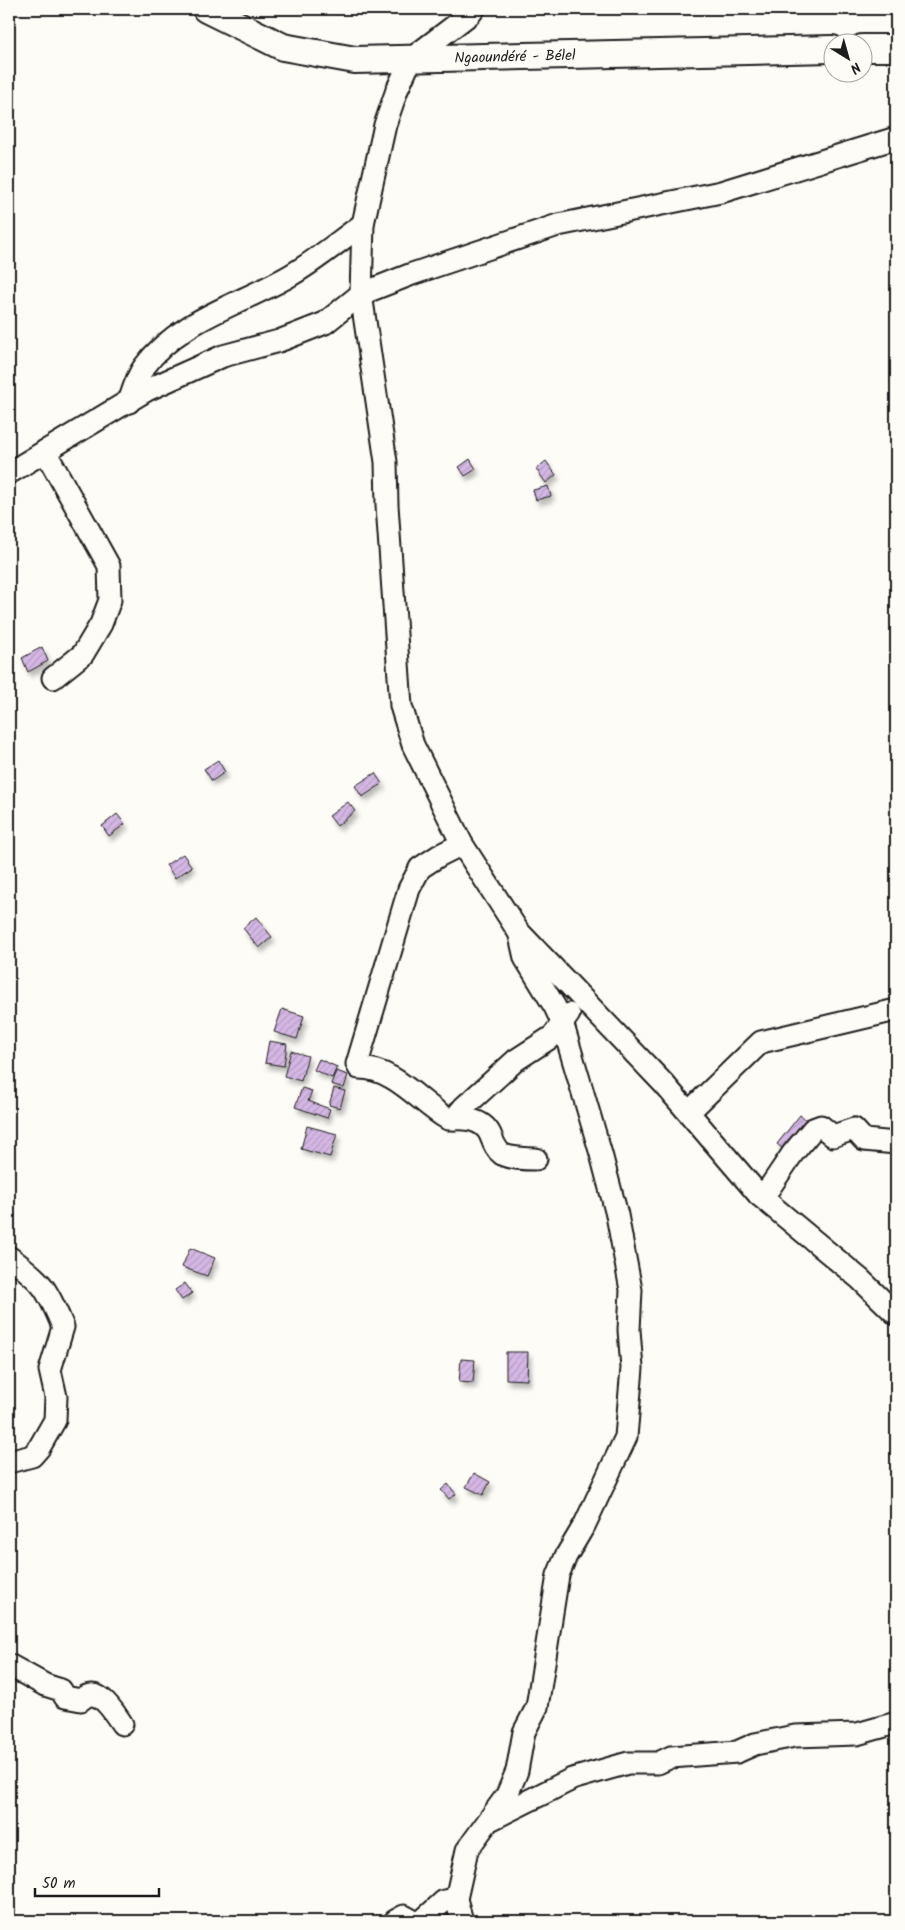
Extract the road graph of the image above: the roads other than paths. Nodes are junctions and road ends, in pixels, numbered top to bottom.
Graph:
1 (206, 9) edge
2 (474, 9) edge
3 (872, 48) edge
4 (896, 48) edge
5 (822, 49) edge
6 (412, 59) junction
7 (896, 138) edge
8 (362, 224) junction
9 (361, 294) junction
10 (129, 402) junction
11 (45, 451) junction
12 (9, 473) edge
13 (53, 678) dead end
14 (462, 844) junction
15 (518, 931) junction
16 (587, 1003) junction
17 (896, 1010) edge
18 (562, 1022) junction
19 (689, 1112) junction
20 (454, 1119) junction
21 (896, 1143) edge
22 (536, 1159) dead end
23 (759, 1195) junction
24 (9, 1258) edge
25 (896, 1314) edge
26 (9, 1462) edge
27 (9, 1665) edge
28 (896, 1723) edge
29 (122, 1724) dead end
30 (488, 1821) junction
31 (456, 1899) junction
32 (395, 1921) edge
33 (413, 1921) edge
34 (422, 1921) edge
35 (462, 1921) edge

1 - 6 main road, Ngaoundéré - Bélel
2 - 6 street
3 - 4 main road
5 - 6 main road, Ngaoundéré - Bélel
6 - 8 street
7 - 9 street
8 - 9 street
8 - 10 street
9 - 10 street
9 - 14 street
10 - 11 street
11 - 12 street
11 - 13 street
14 - 15 street
14 - 20 street
15 - 16 street
15 - 18 street
16 - 18 street
16 - 19 street
17 - 19 street
18 - 20 street
18 - 30 street
19 - 23 street
20 - 22 street
21 - 23 street
23 - 25 street
24 - 26 street
27 - 29 street
28 - 30 street
30 - 31 street
31 - 34 street
31 - 35 street
32 - 33 street

